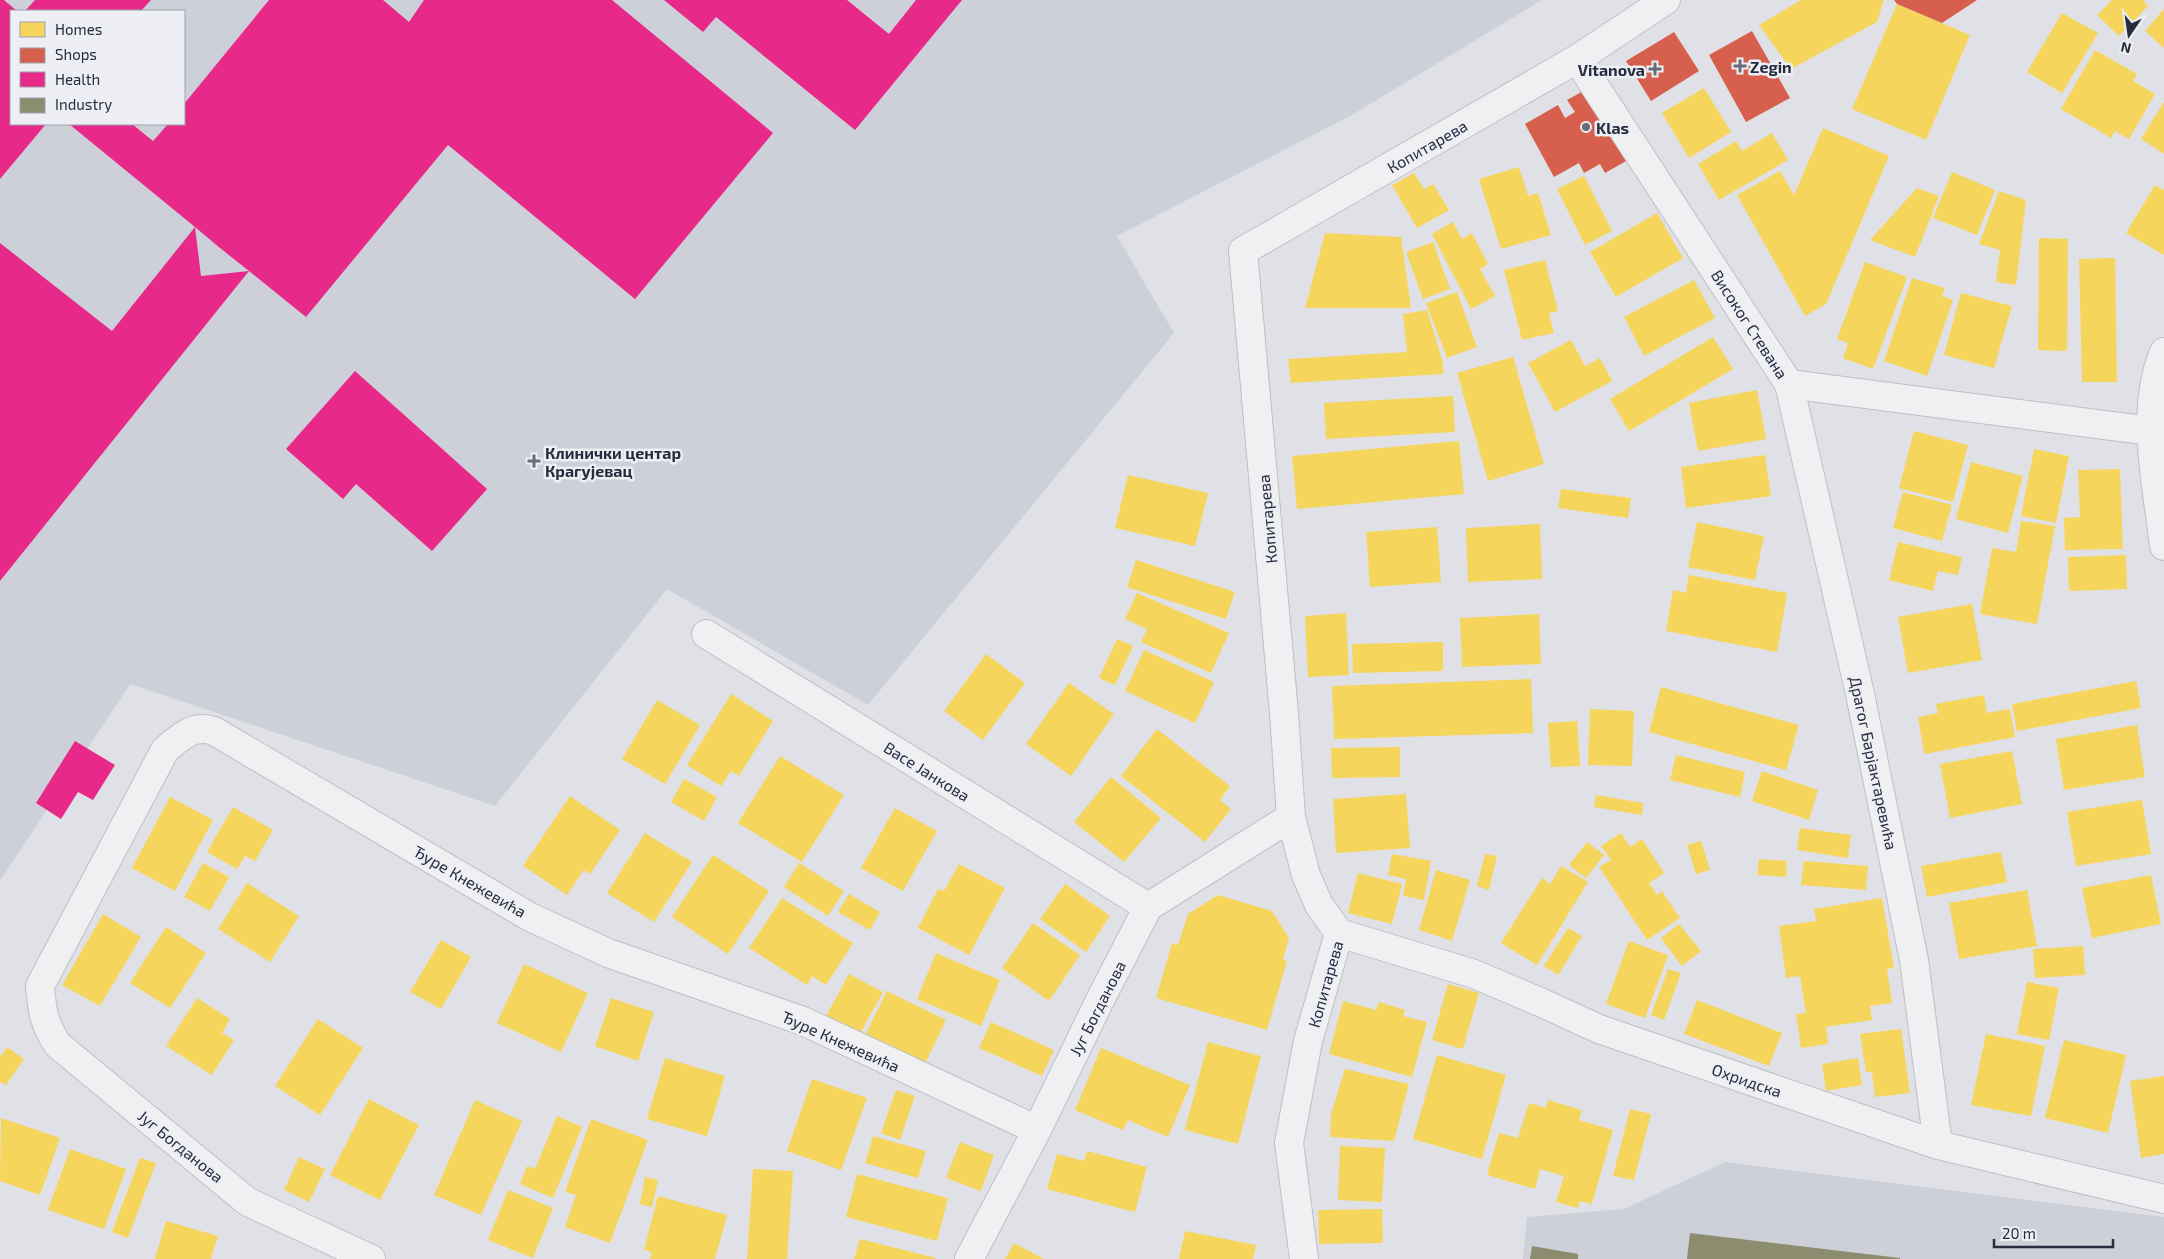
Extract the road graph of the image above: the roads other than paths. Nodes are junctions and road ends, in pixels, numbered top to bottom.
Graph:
1 (1666, 0) edge
2 (1577, 59) junction
3 (2164, 352) edge
4 (1789, 384) junction
5 (2151, 431) junction
6 (2164, 546) edge
7 (706, 634) dead end
8 (1291, 817) junction
9 (1148, 907) junction
10 (1339, 933) junction
11 (40, 986) joint
12 (1037, 1130) junction
13 (1938, 1145) junction
14 (2164, 1199) edge
15 (371, 1259) edge
16 (969, 1259) edge
17 (1304, 1259) edge

1 - 2 street, Копитарева
2 - 4 street, Високог Стевана
2 - 8 street, Копитарева
3 - 5 street
4 - 5 street, Високог Стевана
4 - 13 street, Драгог Барјактаревића
5 - 6 street
7 - 9 street, Васе Јанкова
8 - 9 street
8 - 10 street, Копитарева
9 - 12 street, Југ Богданова
10 - 13 street, Охридска
10 - 17 street, Копитарева
11 - 12 street, Ђуре Кнежевића
11 - 15 street, Југ Богданова
12 - 16 street, Југ Богданова
13 - 14 street, Охридска

